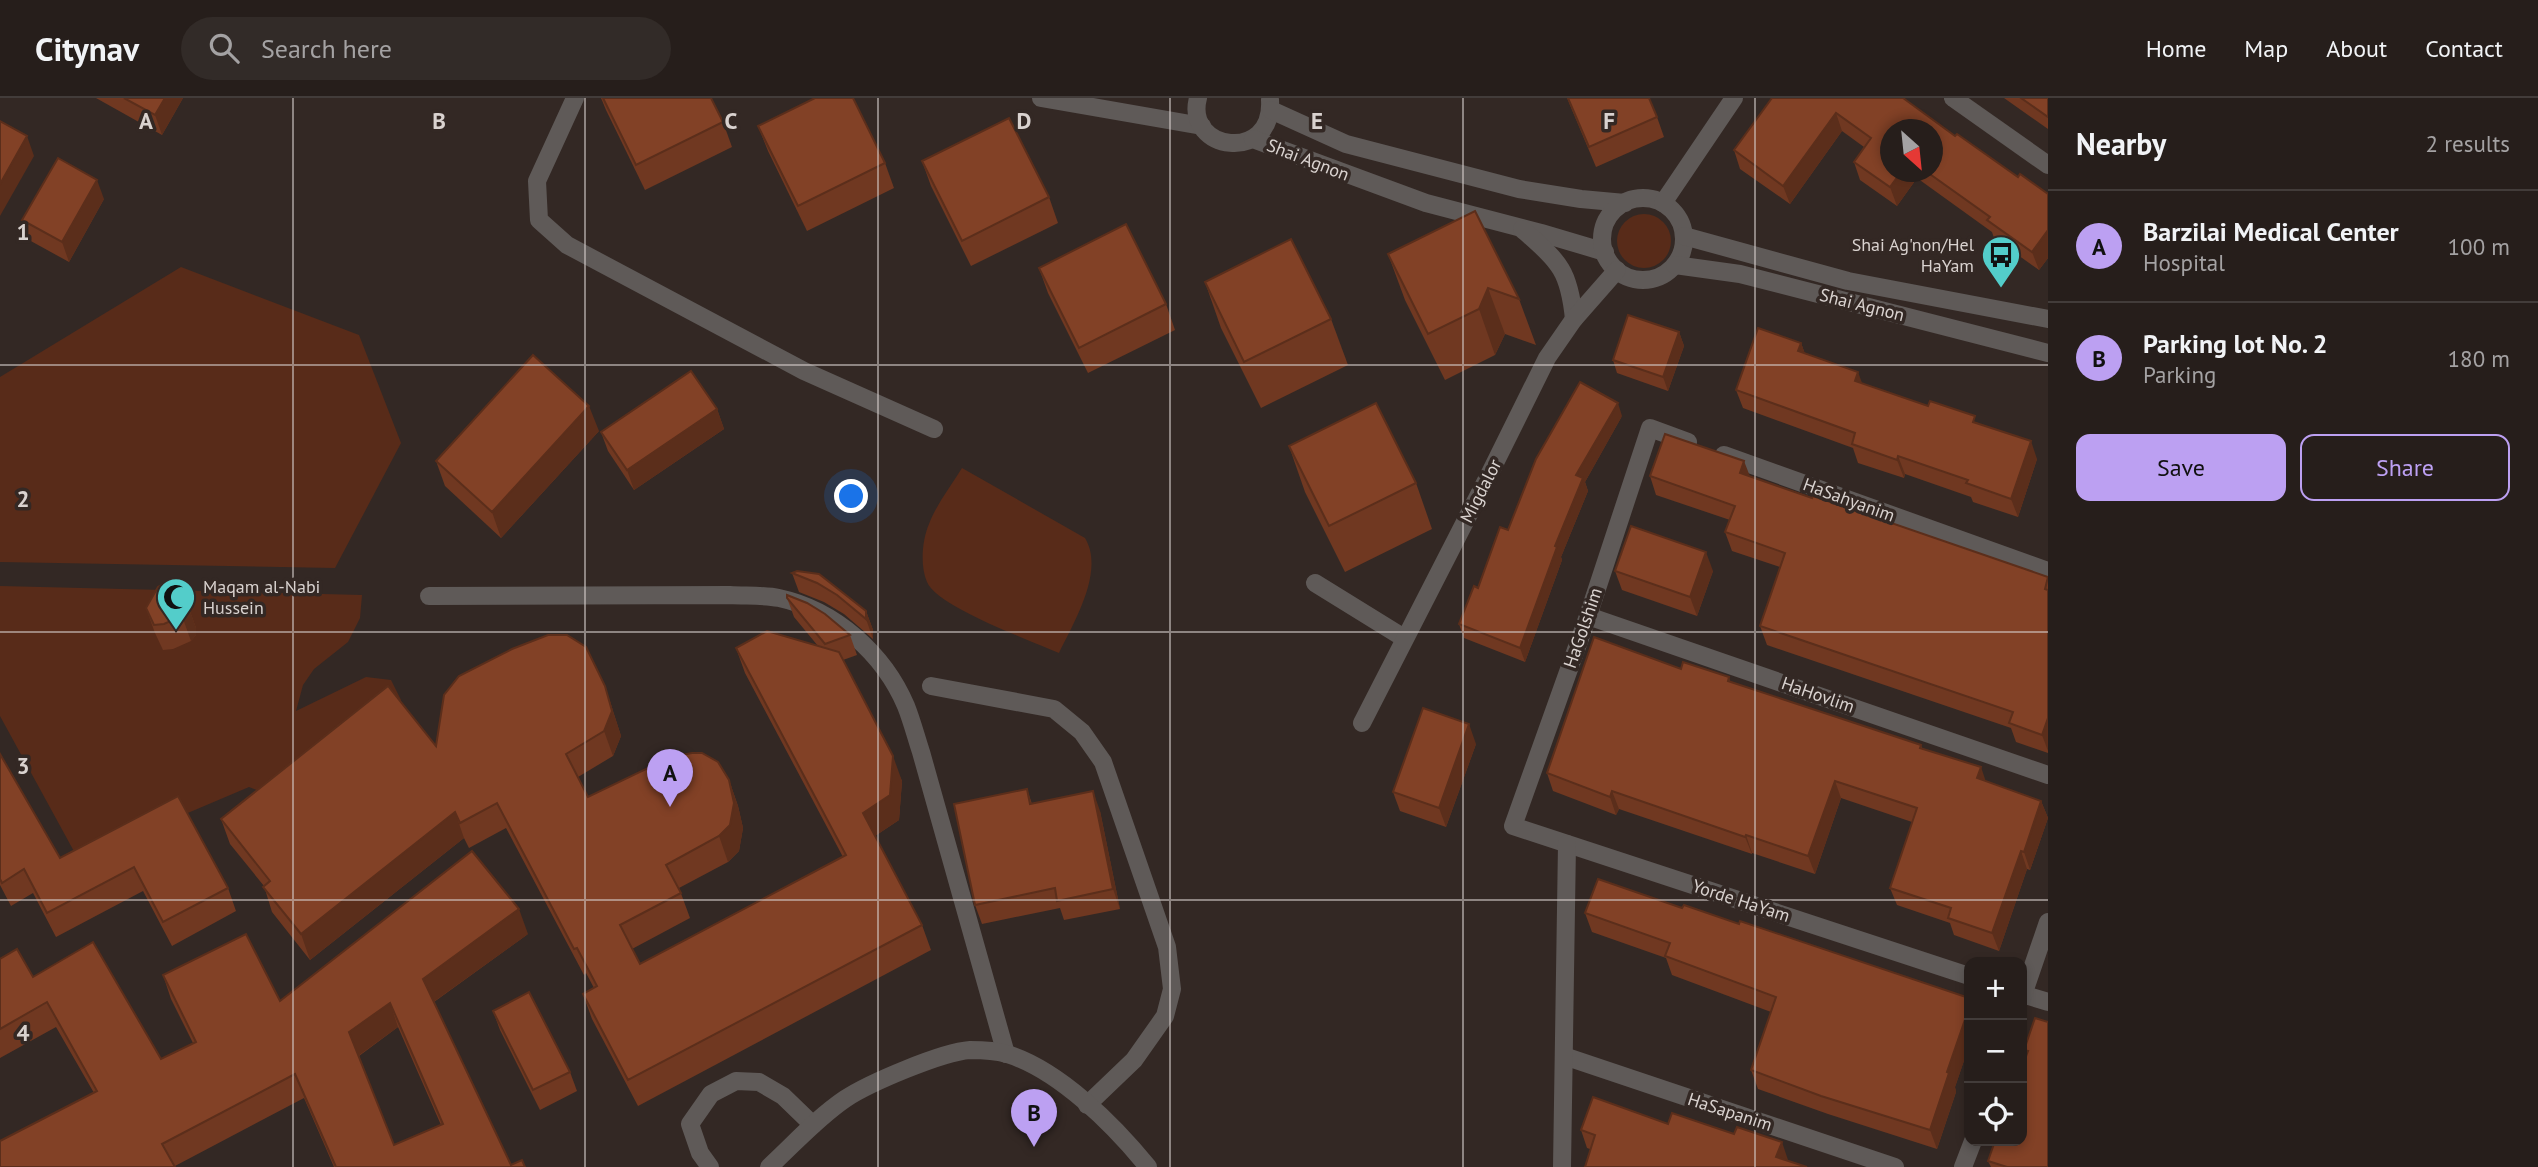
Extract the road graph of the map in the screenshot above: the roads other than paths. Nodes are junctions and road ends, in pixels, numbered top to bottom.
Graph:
1 (575, 98) edge
2 (1041, 98) edge
3 (1198, 98) edge
4 (1734, 98) edge
5 (1953, 98) edge
6 (1270, 104) edge
7 (1202, 126) junction
8 (1253, 139) junction
9 (2048, 165) edge
10 (1625, 202) junction
11 (1663, 203) junction
12 (1519, 227) junction
13 (1684, 236) junction
14 (1605, 252) junction
15 (1675, 265) junction
16 (1617, 270) junction
17 (1574, 319) junction
18 (2048, 319) edge
19 (2048, 353) edge
20 (1650, 428) joint
21 (934, 429) dead end
22 (2048, 571) edge
23 (1315, 583) dead end
24 (429, 596) dead end
25 (1588, 616) junction
26 (1404, 638) junction
27 (931, 685) dead end
28 (1362, 723) dead end
29 (2048, 775) edge
30 (1513, 826) joint
31 (1567, 844) junction
32 (2048, 922) edge
33 (1964, 974) edge
34 (2027, 981) edge
35 (2027, 996) edge
36 (2048, 1002) edge
37 (1006, 1054) junction
38 (1564, 1056) junction
39 (1087, 1105) junction
40 (813, 1125) junction
41 (1971, 1146) edge
42 (710, 1167) edge
43 (769, 1167) edge
44 (1148, 1167) edge
45 (1562, 1167) edge
46 (1895, 1167) edge
47 (1964, 1167) edge

1 - 21 street
2 - 7 street
3 - 7 street
4 - 11 street
5 - 9 street
6 - 8 street
6 - 10 street, Shai Agnon
7 - 8 street
8 - 12 street, Shai Agnon
10 - 11 street
10 - 14 street
11 - 13 street
12 - 14 street, Shai Agnon
12 - 17 street
13 - 15 street
13 - 18 street, Shai Agnon
14 - 16 street
15 - 16 street
15 - 19 street, Shai Agnon
16 - 17 street, Migdalor
17 - 26 street, Migdalor
20 - 22 street, HaSahyanim
20 - 25 street, HaGolshim
23 - 26 street
24 - 37 street
25 - 29 street, HaHovlim
25 - 30 street, HaGolshim
26 - 28 street, Migdalor
27 - 39 street
30 - 31 street, Yorde HaYam
31 - 33 street, Yorde HaYam
31 - 38 street
32 - 34 street
35 - 36 street
37 - 39 street
37 - 40 street
38 - 45 street
38 - 46 street, HaSapanim
39 - 44 street
40 - 42 street
40 - 43 street
41 - 47 street

